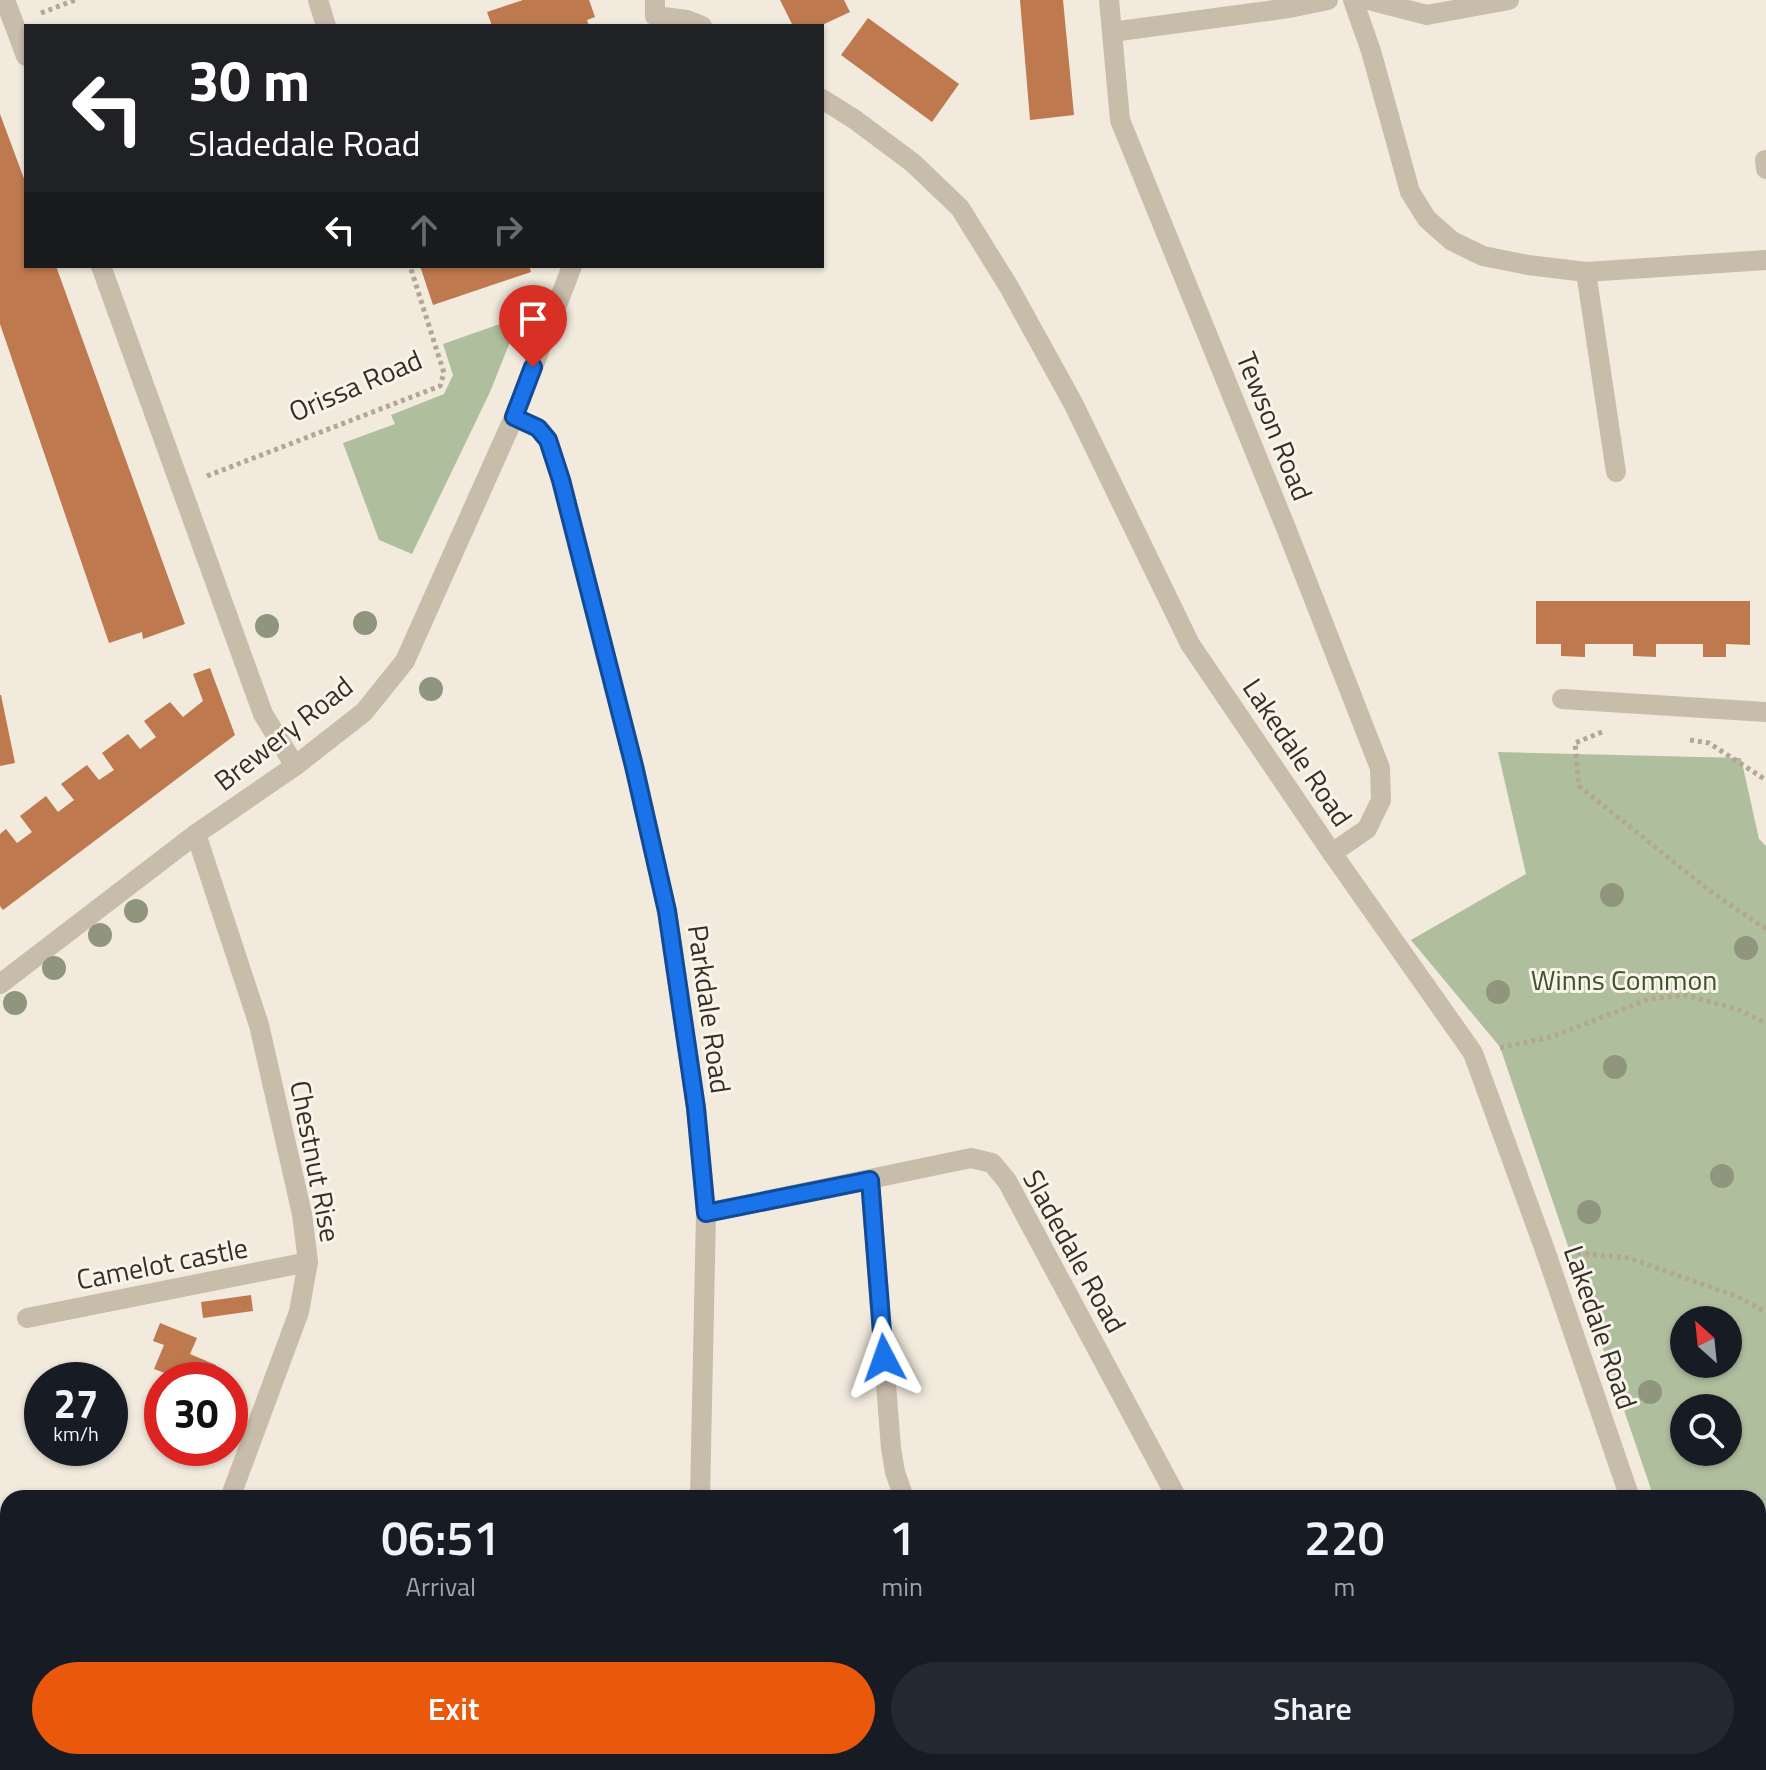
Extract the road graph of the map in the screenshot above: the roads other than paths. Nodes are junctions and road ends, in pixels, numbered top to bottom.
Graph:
1 (5, 0) edge
2 (318, 0) edge
3 (1109, 0) edge
4 (1328, 0) edge
5 (1353, 0) edge
6 (1369, 0) edge
7 (1509, 0) edge
8 (654, 14) edge
9 (325, 24) edge
10 (697, 24) edge
11 (1112, 32) junction
12 (24, 50) edge
13 (824, 100) edge
14 (1765, 160) edge
15 (1766, 169) edge
16 (1766, 260) edge
17 (102, 268) edge
18 (571, 268) edge
19 (1586, 272) junction
20 (514, 417) junction
21 (1616, 472) dead end
22 (1562, 699) dead end
23 (1766, 712) edge
24 (295, 766) junction
25 (196, 834) junction
26 (1332, 853) junction
27 (0, 984) edge
28 (870, 1180) junction
29 (706, 1213) junction
30 (308, 1262) junction
31 (27, 1318) dead end
32 (233, 1490) edge
33 (700, 1490) edge
34 (901, 1490) edge
35 (1173, 1490) edge
36 (1627, 1490) edge

1 - 12 street
2 - 9 street
3 - 11 street, Tewson Road
4 - 11 street
5 - 19 street
6 - 7 street
8 - 10 street
11 - 26 street, Tewson Road
13 - 26 street, Lakedale Road
14 - 15 street
16 - 19 street
17 - 24 street
18 - 20 street, Brewery Road
19 - 21 street
20 - 24 street, Brewery Road
20 - 29 street, Parkdale Road
22 - 23 street
24 - 25 street, Brewery Road
25 - 27 street, Brewery Road
25 - 30 street, Chestnut Rise
26 - 36 street, Lakedale Road
28 - 29 street, Sladedale Road
28 - 34 street
28 - 35 street, Sladedale Road
29 - 33 street, Parkdale Road
30 - 31 street, Camelot castle
30 - 32 street, Chestnut Rise

